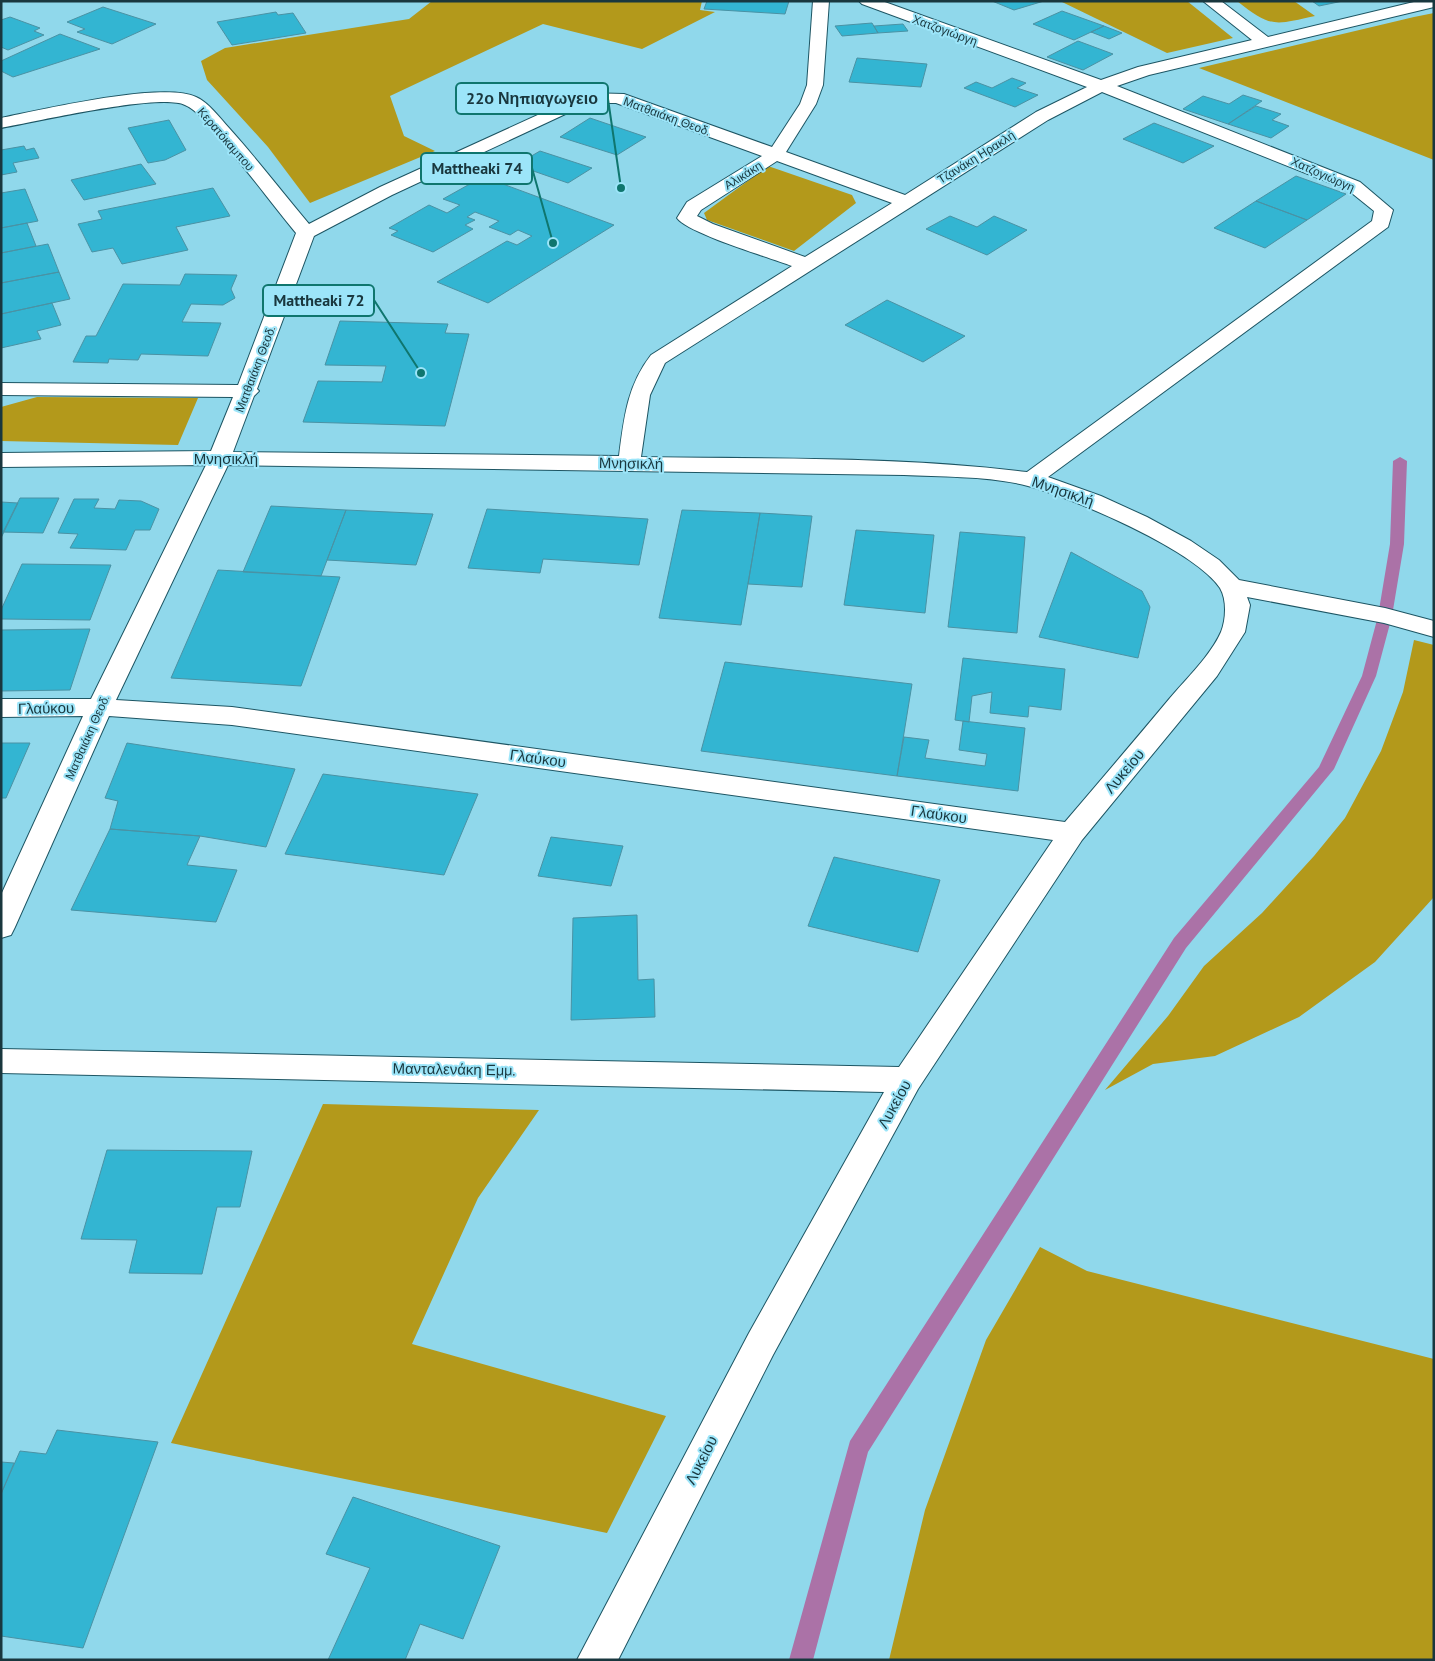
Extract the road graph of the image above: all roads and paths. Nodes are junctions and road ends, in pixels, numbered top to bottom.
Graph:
1 (821, 1) edge
2 (867, 1) edge
3 (1211, 1) edge
4 (1434, 2) edge
5 (1263, 41) junction
6 (1101, 86) junction
7 (1, 123) edge
8 (775, 155) junction
9 (905, 202) junction
10 (306, 233) junction
11 (806, 264) junction
12 (1, 389) edge
13 (248, 391) junction
14 (220, 458) junction
15 (1, 460) edge
16 (629, 463) junction
17 (1032, 479) junction
18 (1231, 586) junction
19 (1434, 629) edge
20 (100, 707) junction
21 (1, 708) edge
22 (1072, 833) junction
23 (4, 914) edge
24 (1, 1061) edge
25 (907, 1080) junction
26 (597, 1660) edge

1 - 8 street, Αλικάκη
2 - 6 street, Χατζογιώργη
3 - 5 street
4 - 5 street, Τζανάκη Ηρακλή
5 - 6 street, Τζανάκη Ηρακλή
6 - 9 street, Τζανάκη Ηρακλή
6 - 17 street, Χατζογιώργη
7 - 10 street, Κερατόκαμπου
8 - 9 street, Ματθαιάκη Θεοδ.
8 - 10 street, Ματθαιάκη Θεοδ.
8 - 11 street, Αλικάκη
9 - 11 street, Τζανάκη Ηρακλή
10 - 13 street, Ματθαιάκη Θεοδ.
11 - 16 street, Τζανάκη Ηρακλή
12 - 13 street
13 - 14 street, Ματθαιάκη Θεοδ.
14 - 15 street, Μνησικλή
14 - 16 street, Μνησικλή
14 - 20 street, Ματθαιάκη Θεοδ.
16 - 17 street, Μνησικλή
17 - 18 street, Μνησικλή
18 - 19 street
18 - 22 street, Λυκείου
20 - 21 street, Γλαύκου
20 - 22 street, Γλαύκου
20 - 23 street, Ματθαιάκη Θεοδ.
22 - 25 street, Λυκείου
24 - 25 street, Μανταλενάκη Εμμ.
25 - 26 street, Λυκείου

